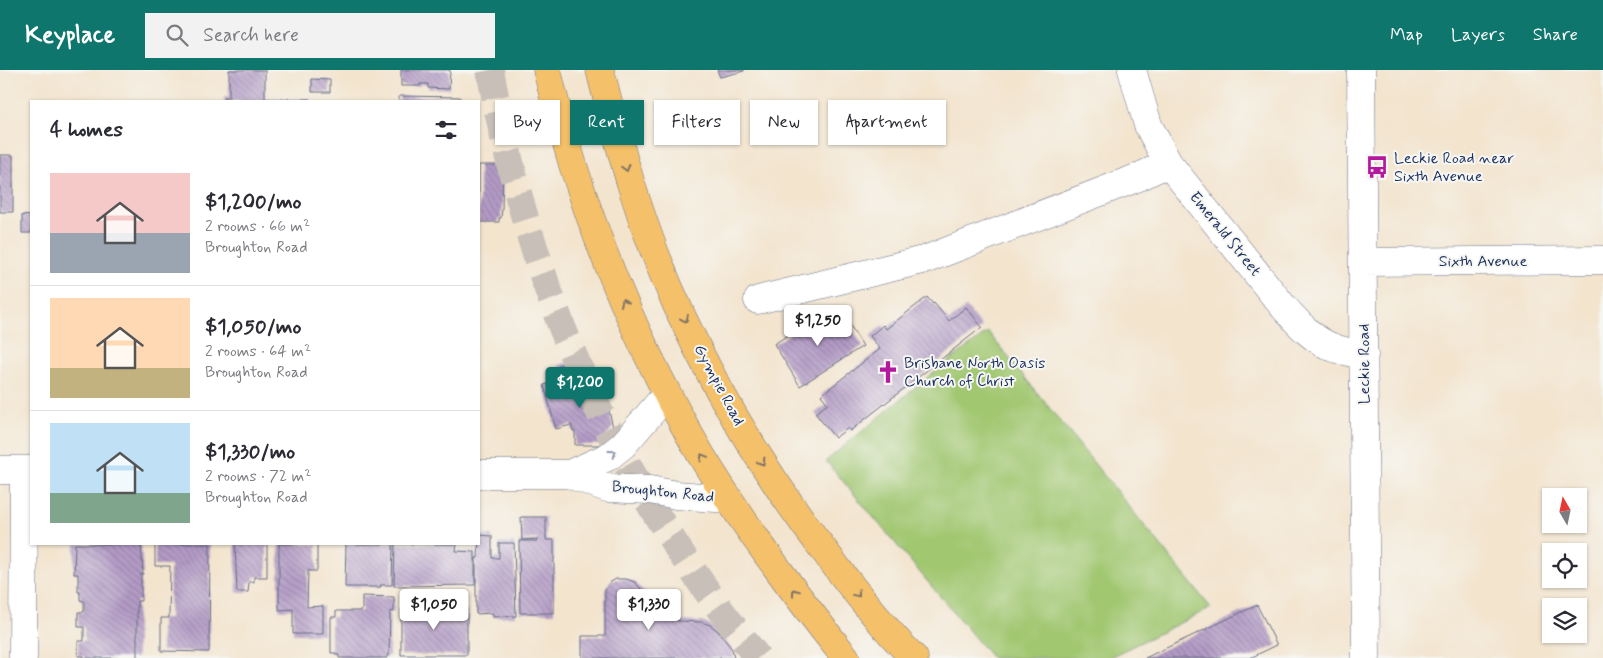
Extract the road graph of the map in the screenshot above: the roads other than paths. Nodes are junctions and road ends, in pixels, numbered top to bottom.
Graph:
1 (547, 70) edge
2 (600, 70) edge
3 (1132, 70) edge
4 (1361, 70) edge
5 (1168, 163) junction
6 (1603, 260) edge
7 (1364, 262) junction
8 (758, 300) dead end
9 (1364, 355) junction
10 (667, 394) junction
11 (18, 470) edge
12 (480, 474) edge
13 (569, 474) junction
14 (729, 498) junction
15 (23, 658) edge
16 (846, 658) edge
17 (914, 658) edge
18 (1366, 658) edge

10 -> 1 highway
2 -> 17 highway, Gympie Road
3 - 5 street, Emerald Street
4 - 7 street, Leckie Road
5 - 8 street
5 - 9 street, Emerald Street
6 - 7 street, Sixth Avenue
7 - 9 street, Leckie Road
9 - 18 street, Leckie Road
13 -> 10 street, Broughton Road
14 -> 10 highway
11 - 15 street
12 - 13 street, Broughton Road
13 - 14 street, Broughton Road
16 -> 14 highway

